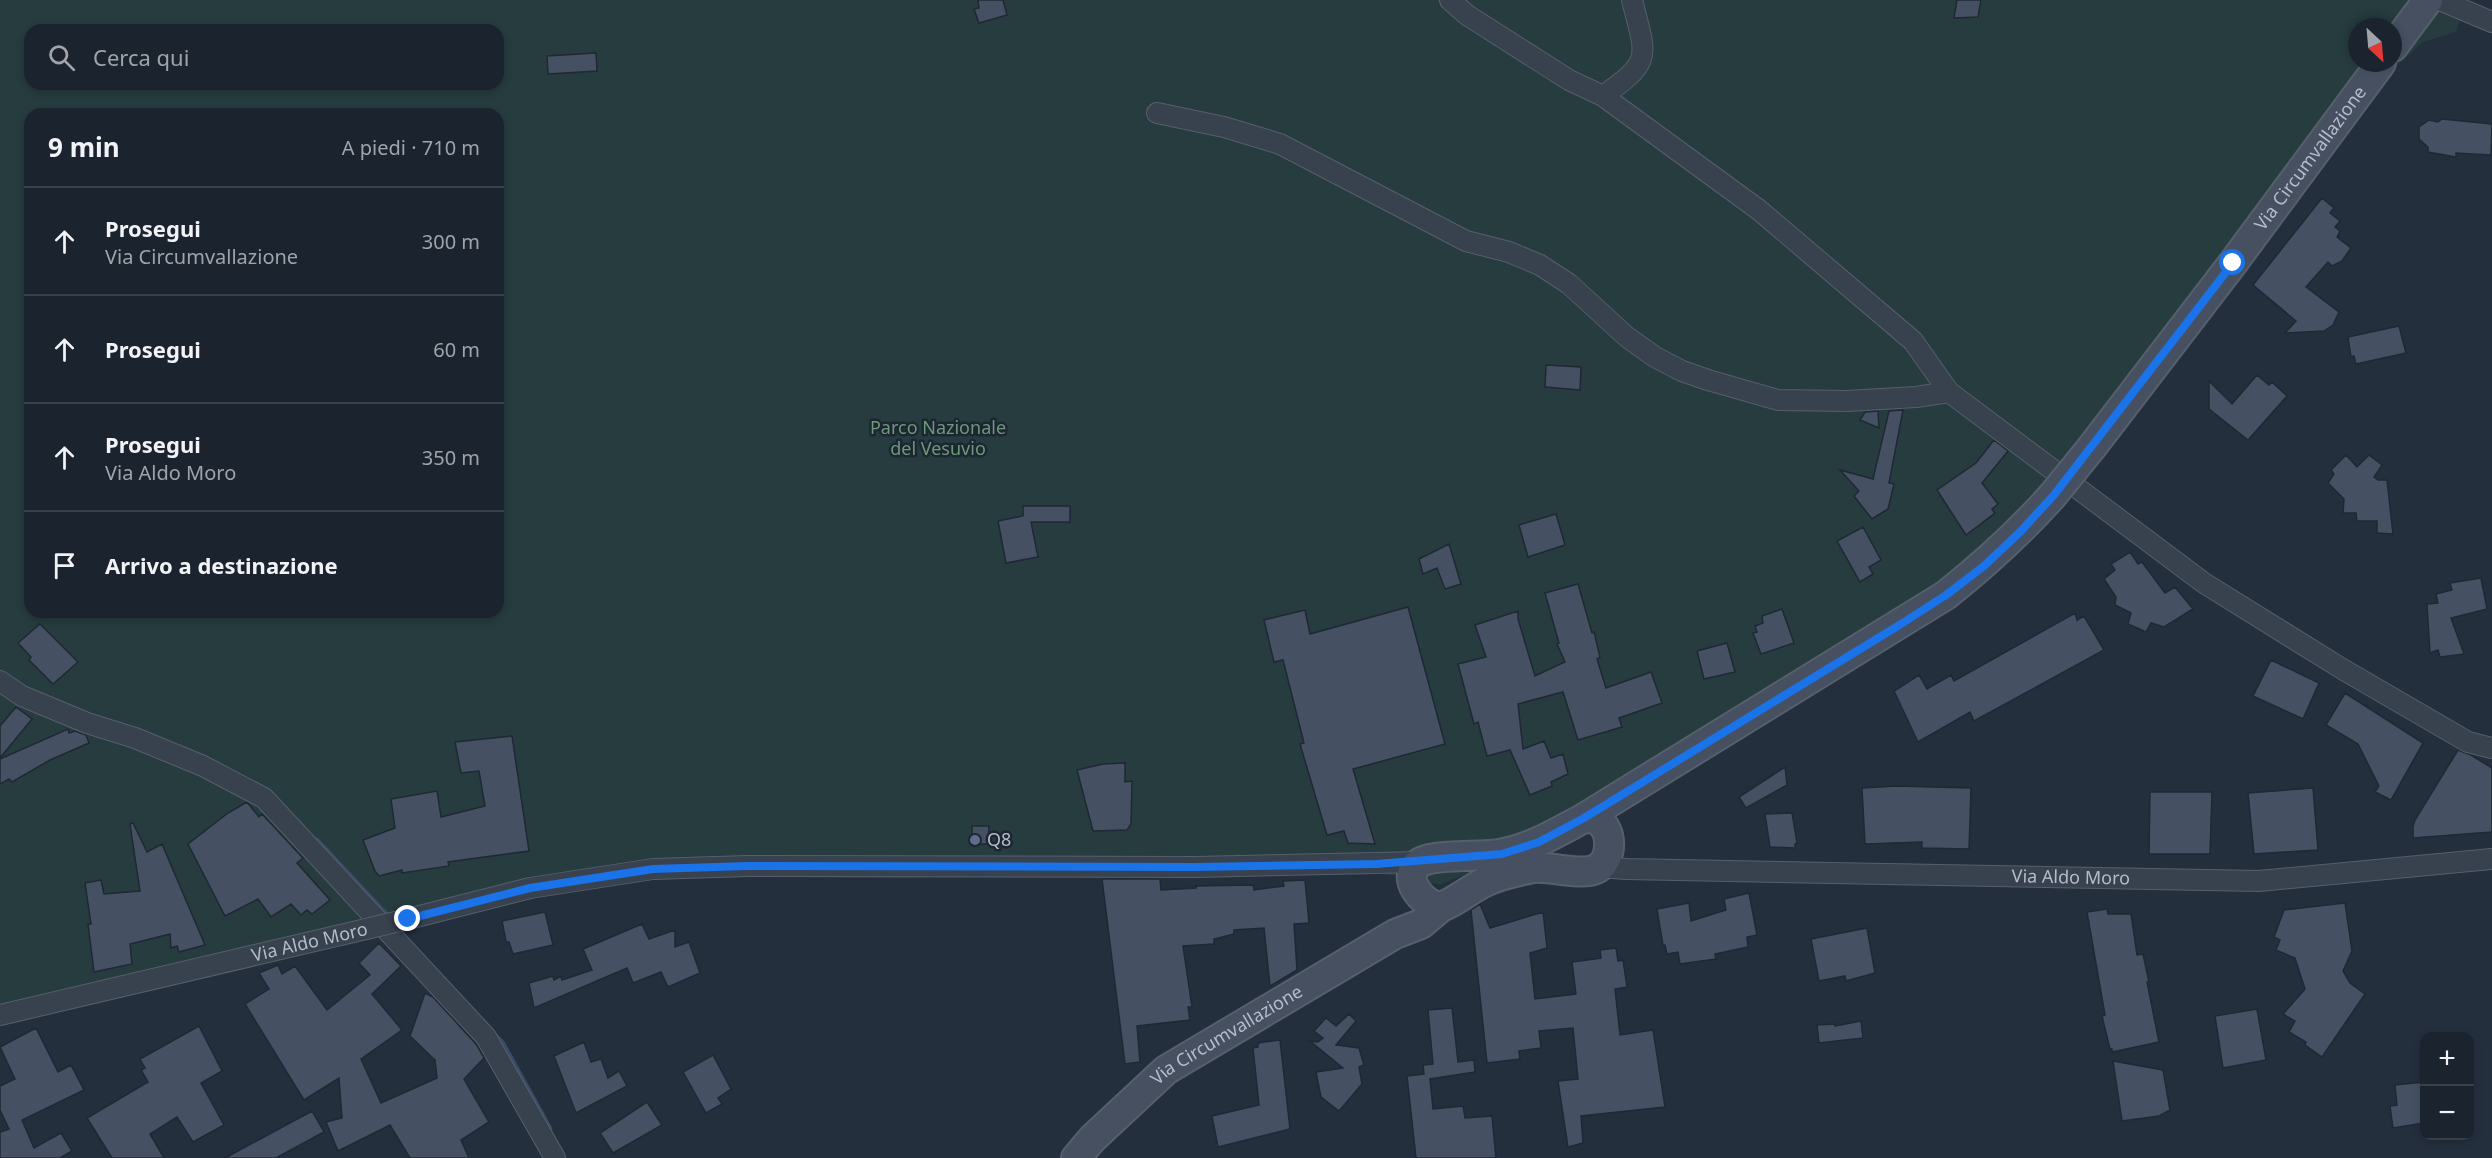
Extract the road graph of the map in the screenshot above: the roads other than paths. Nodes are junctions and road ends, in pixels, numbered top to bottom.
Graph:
1 (1450, 0) edge
2 (1632, 0) edge
3 (2428, 0) edge
4 (2440, 0) edge
5 (2492, 22) edge
6 (2402, 35) edge
7 (2374, 72) edge
8 (1603, 96) junction
9 (1157, 113) dead end
10 (1949, 392) junction
11 (0, 681) edge
12 (2492, 748) edge
13 (1600, 838) junction
14 (2492, 859) edge
15 (1647, 868) junction
16 (1417, 880) junction
17 (1442, 907) junction
18 (1395, 934) junction
19 (0, 1015) edge
20 (555, 1158) edge
21 (1076, 1158) edge

1 - 8 street
2 - 8 street
3 - 6 main road
4 - 5 street
7 - 13 main road, Via Circumvallazione, bridge
8 - 10 street
9 - 10 street
10 - 12 street
11 - 20 street
13 - 15 street, Via Aldo Moro
13 - 15 street
13 - 16 main road
13 - 17 main road, Via Circumvallazione
14 - 15 street, Via Aldo Moro
16 - 17 main road
16 - 18 main road
16 - 19 street, Via Aldo Moro, bridge
17 - 18 main road, Via Circumvallazione
18 - 21 main road, Via Circumvallazione

